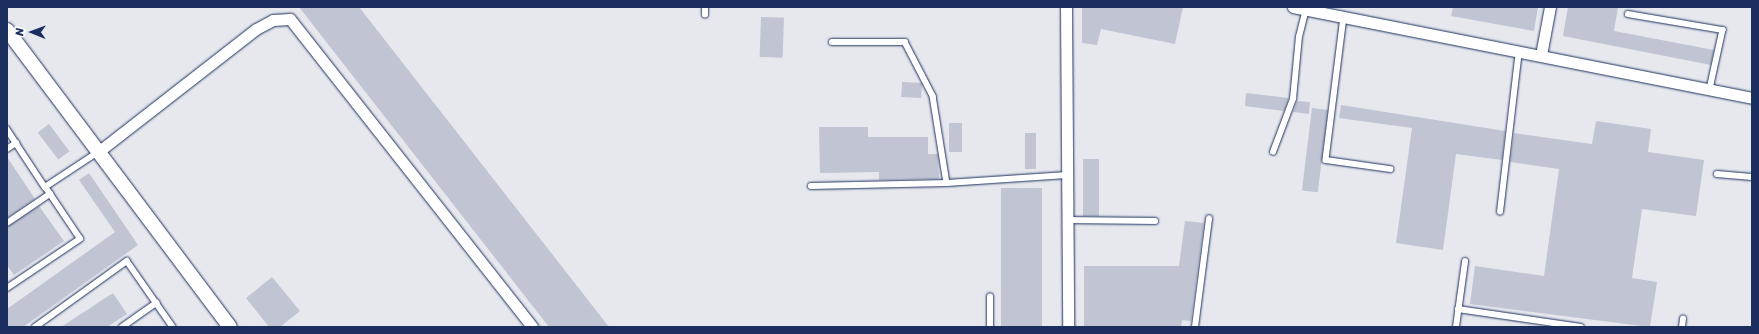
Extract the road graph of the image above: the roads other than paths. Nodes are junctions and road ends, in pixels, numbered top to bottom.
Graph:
1 (705, 7) edge
2 (1066, 7) edge
3 (1293, 7) edge
4 (1550, 7) edge
5 (1306, 10) junction
6 (1628, 14) dead end
7 (705, 15) dead end
8 (1344, 17) junction
9 (7, 30) edge
10 (832, 42) dead end
11 (1519, 51) junction
12 (1542, 55) junction
13 (1710, 89) junction
14 (1752, 98) edge
15 (7, 129) edge
16 (16, 143) junction
17 (7, 149) edge
18 (98, 152) junction
19 (1273, 152) dead end
20 (1390, 169) dead end
21 (1717, 174) dead end
22 (1067, 175) junction
23 (1752, 177) edge
24 (947, 184) junction
25 (811, 186) dead end
26 (46, 187) junction
27 (50, 194) junction
28 (1500, 212) dead end
29 (1209, 219) dead end
30 (1067, 220) junction
31 (1155, 221) dead end
32 (7, 223) edge
33 (1465, 262) dead end
34 (7, 288) edge
35 (990, 298) dead end
36 (156, 303) junction
37 (1458, 309) junction
38 (1683, 319) dead end
39 (35, 326) edge
40 (122, 327) edge
41 (173, 327) edge
42 (230, 327) edge
43 (532, 327) edge
44 (990, 327) edge
45 (1068, 327) edge
46 (1195, 327) edge
47 (1456, 327) edge
48 (1581, 327) edge
49 (1682, 327) edge

1 - 7 lane
2 - 22 street
3 - 5 street
4 - 12 street
5 - 8 street
5 - 19 lane
6 - 13 lane
8 - 11 street
8 - 20 lane
9 - 18 street
10 - 24 lane
11 - 12 street
11 - 28 lane
12 - 13 street
13 - 14 street
15 - 16 lane
16 - 17 lane
16 - 26 lane
18 - 26 lane
18 - 42 street
18 - 43 street
21 - 23 lane
22 - 24 lane
22 - 30 street
24 - 25 lane
26 - 27 lane
27 - 32 lane
27 - 34 lane
29 - 46 lane
30 - 31 lane
30 - 45 street
33 - 37 lane
35 - 44 lane
36 - 39 lane
36 - 40 lane
36 - 41 lane
37 - 47 lane
37 - 48 lane
38 - 49 lane

